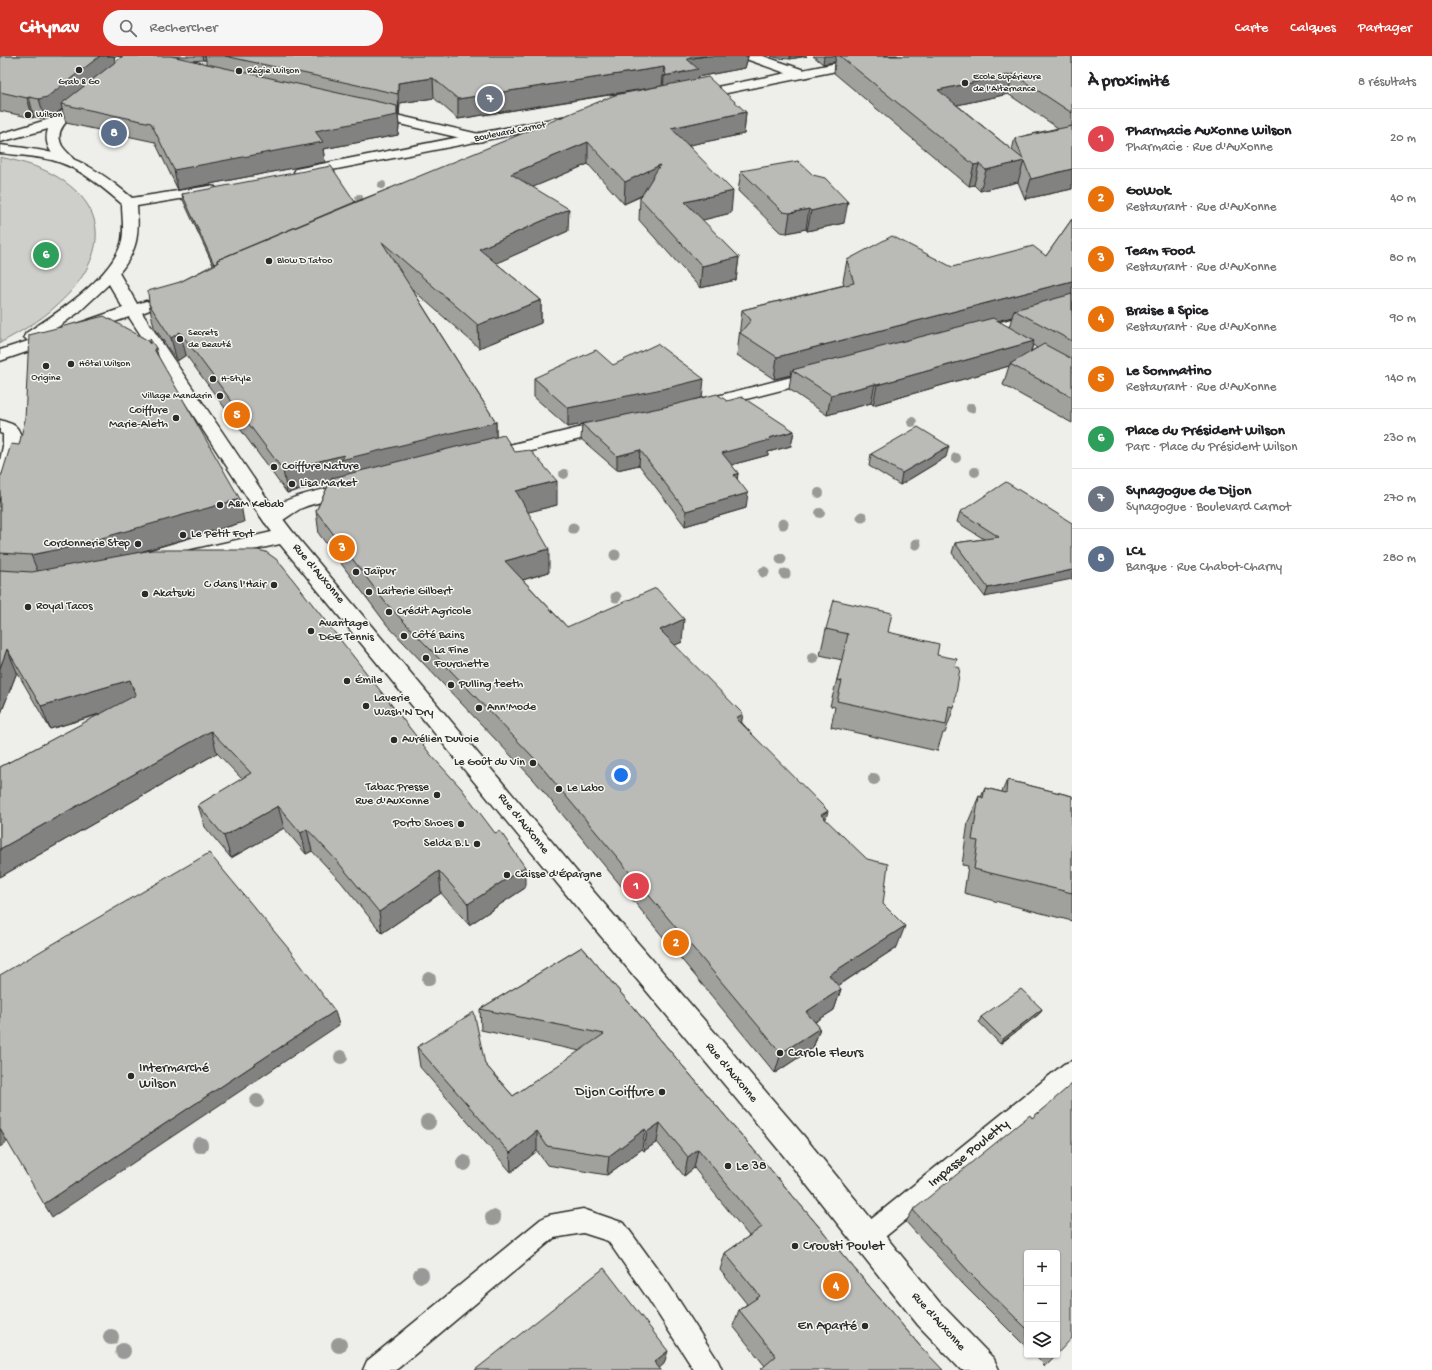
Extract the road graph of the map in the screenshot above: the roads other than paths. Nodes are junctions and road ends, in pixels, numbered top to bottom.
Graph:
1 (69, 56) edge
2 (751, 56) edge
3 (891, 56) edge
4 (134, 58) edge
5 (162, 66) edge
6 (802, 74) junction
7 (116, 75) edge
8 (98, 89) edge
9 (681, 98) edge
10 (358, 110) edge
11 (58, 121) junction
12 (2, 136) edge
13 (478, 138) junction
14 (536, 139) edge
15 (432, 147) junction
16 (0, 149) edge
17 (52, 156) junction
18 (454, 156) dead end
19 (67, 160) junction
20 (286, 175) edge
21 (224, 187) edge
22 (129, 203) junction
23 (111, 272) junction
24 (159, 300) edge
25 (1072, 307) edge
26 (133, 311) junction
27 (990, 330) junction
28 (959, 338) edge
29 (1011, 343) edge
30 (0, 355) edge
31 (836, 370) edge
32 (682, 410) edge
33 (628, 422) edge
34 (0, 426) edge
35 (465, 461) edge
36 (373, 484) edge
37 (0, 496) edge
38 (279, 527) junction
39 (177, 560) edge
40 (1072, 1071) edge
41 (867, 1237) junction
42 (376, 1370) edge
43 (709, 1370) edge
44 (983, 1370) edge

1 - 4 main road
2 - 6 main road
3 - 6 main road
4 - 5 main road
4 - 7 main road
6 - 9 main road
8 - 11 main road
10 - 13 main road
11 - 12 main road
11 - 19 main road
12 - 17 main road
13 - 14 main road, Boulevard Carnot
13 - 15 main road, Boulevard Carnot
15 - 18 main road
15 - 20 main road, Boulevard Carnot
16 - 17 main road
17 - 19 main road
19 - 22 main road
21 - 22 main road
22 - 23 main road
23 - 26 main road, Rue d'Auxonne
23 - 30 main road
24 - 26 main road
25 - 27 main road
26 - 30 main road
26 - 38 main road, Rue d'Auxonne
27 - 28 main road
27 - 29 main road
31 - 32 main road
33 - 35 main road
34 - 37 main road
36 - 38 main road
38 - 39 main road
38 - 41 main road, Rue d'Auxonne
40 - 41 lane, Impasse Pouletty
41 - 44 main road, Rue d'Auxonne
42 - 43 lane

